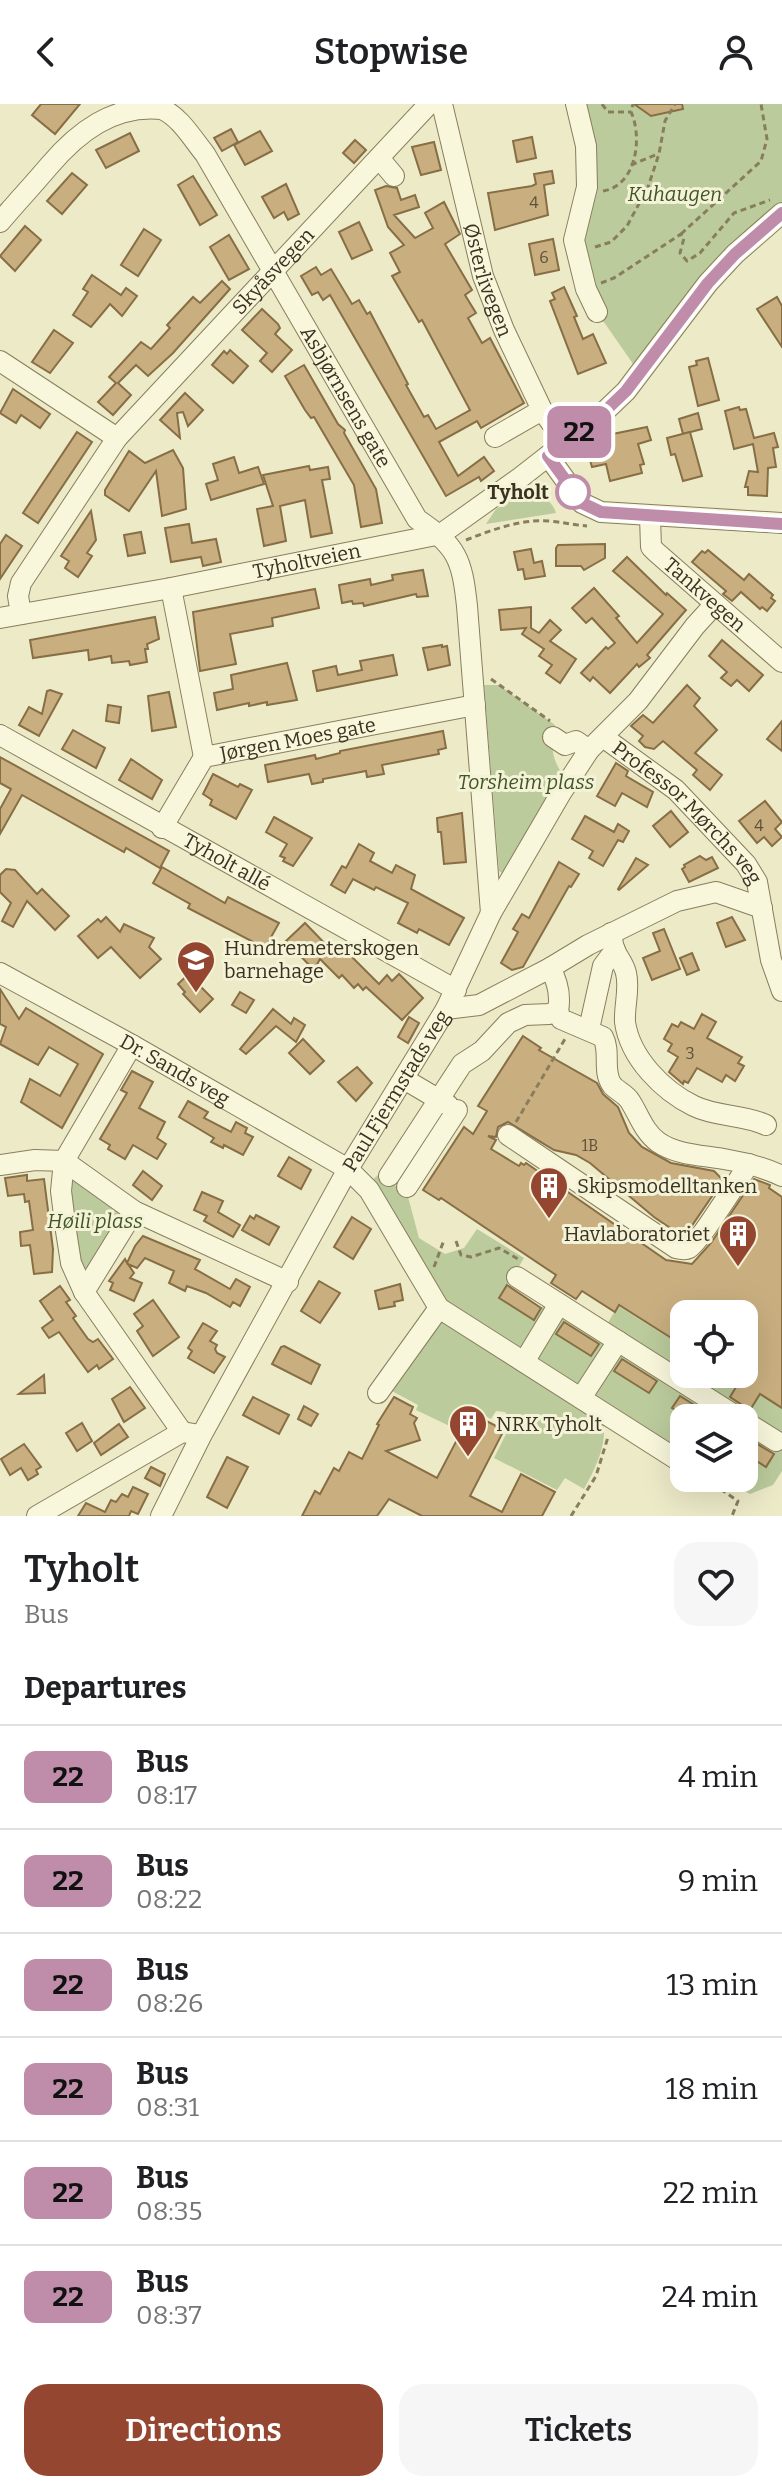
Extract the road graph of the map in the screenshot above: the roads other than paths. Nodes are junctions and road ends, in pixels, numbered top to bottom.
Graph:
1 (429, 104) edge
2 (442, 104) edge
3 (576, 104) edge
4 (379, 158) junction
5 (394, 176) dead end
6 (782, 213) edge
7 (0, 222) edge
8 (274, 271) junction
9 (597, 312) dead end
10 (0, 361) edge
11 (542, 410) junction
12 (495, 437) dead end
13 (117, 438) junction
14 (565, 442) junction
15 (548, 456) junction
16 (650, 517) junction
17 (782, 523) edge
18 (446, 540) junction
19 (171, 588) junction
20 (715, 604) junction
21 (10, 616) edge
22 (782, 662) edge
23 (475, 705) junction
24 (0, 735) edge
25 (553, 737) road end
26 (596, 743) junction
27 (204, 757) junction
28 (162, 828) junction
29 (762, 908) junction
30 (491, 913) junction
31 (613, 942) junction
32 (550, 968) junction
33 (0, 973) edge
34 (456, 990) junction
35 (782, 991) edge
36 (446, 1009) junction
37 (574, 1022) junction
38 (132, 1045) junction
39 (404, 1079) junction
40 (438, 1100) junction
41 (766, 1125) dead end
42 (508, 1135) road end
43 (64, 1161) junction
44 (749, 1164) junction
45 (0, 1165) edge
46 (348, 1169) junction
47 (389, 1176) dead end
48 (782, 1176) edge
49 (407, 1187) dead end
50 (134, 1211) junction
51 (517, 1277) road end
52 (288, 1282) junction
53 (84, 1292) junction
54 (559, 1304) junction
55 (439, 1308) junction
56 (618, 1341) junction
57 (524, 1362) junction
58 (378, 1393) dead end
59 (581, 1398) junction
60 (715, 1404) edge
61 (758, 1431) edge
62 (192, 1434) junction
63 (776, 1441) dead end
64 (670, 1455) edge
65 (37, 1516) edge
66 (161, 1516) edge

1 - 4 street, Skyåsvegen
2 - 11 street, Østerlivegen
3 - 9 street
4 - 5 street
4 - 8 street, Skyåsvegen
6 - 14 street
7 - 8 street, Asbjørnsens gate
8 - 13 street, Skyåsvegen
8 - 18 street, Asbjørnsens gate
10 - 13 street
11 - 12 street
11 - 14 street, Østerlivegen
13 - 21 street, Skyåsvegen
14 - 15 street
15 - 16 street
15 - 18 street
16 - 17 street
16 - 20 street, Tankvegen
18 - 19 street, Tyholtveien
18 - 23 street
19 - 21 street, Tyholtveien
19 - 27 street
20 - 22 street, Tankvegen
20 - 26 street, Paul Fjermstads veg
23 - 27 street, Jørgen Moes gate
23 - 30 street
24 - 28 street, Tyholt allé
25 - 26 street, Professor Mørchs veg
26 - 29 street, Professor Mørchs veg
26 - 30 street, Paul Fjermstads veg
27 - 28 street, Jørgen Moes gate
28 - 34 street, Tyholt allé
29 - 31 street
29 - 35 street, Professor Mørchs veg
30 - 34 street, Paul Fjermstads veg
31 - 32 street
31 - 37 street
31 - 41 street
32 - 36 street
32 - 37 street
33 - 38 street, Dr. Sands veg
34 - 36 street, Paul Fjermstads veg
36 - 39 street, Paul Fjermstads veg
37 - 40 street
37 - 44 street
38 - 43 street
38 - 46 street, Dr. Sands veg
39 - 40 street
39 - 46 street, Paul Fjermstads veg
40 - 47 street
40 - 49 street
42 - 44 street
43 - 45 street
43 - 50 street
43 - 53 street
44 - 48 street
46 - 52 street, Paul Fjermstads veg
46 - 55 street, Dr. Sands veg
50 - 52 street
50 - 53 street
51 - 54 street
52 - 62 street, Paul Fjermstads veg
53 - 62 street
54 - 56 street
54 - 57 street
55 - 57 street
55 - 58 street
56 - 59 street
56 - 60 street
57 - 59 street
59 - 64 street
61 - 63 street
62 - 65 street
62 - 66 street, Paul Fjermstads veg

